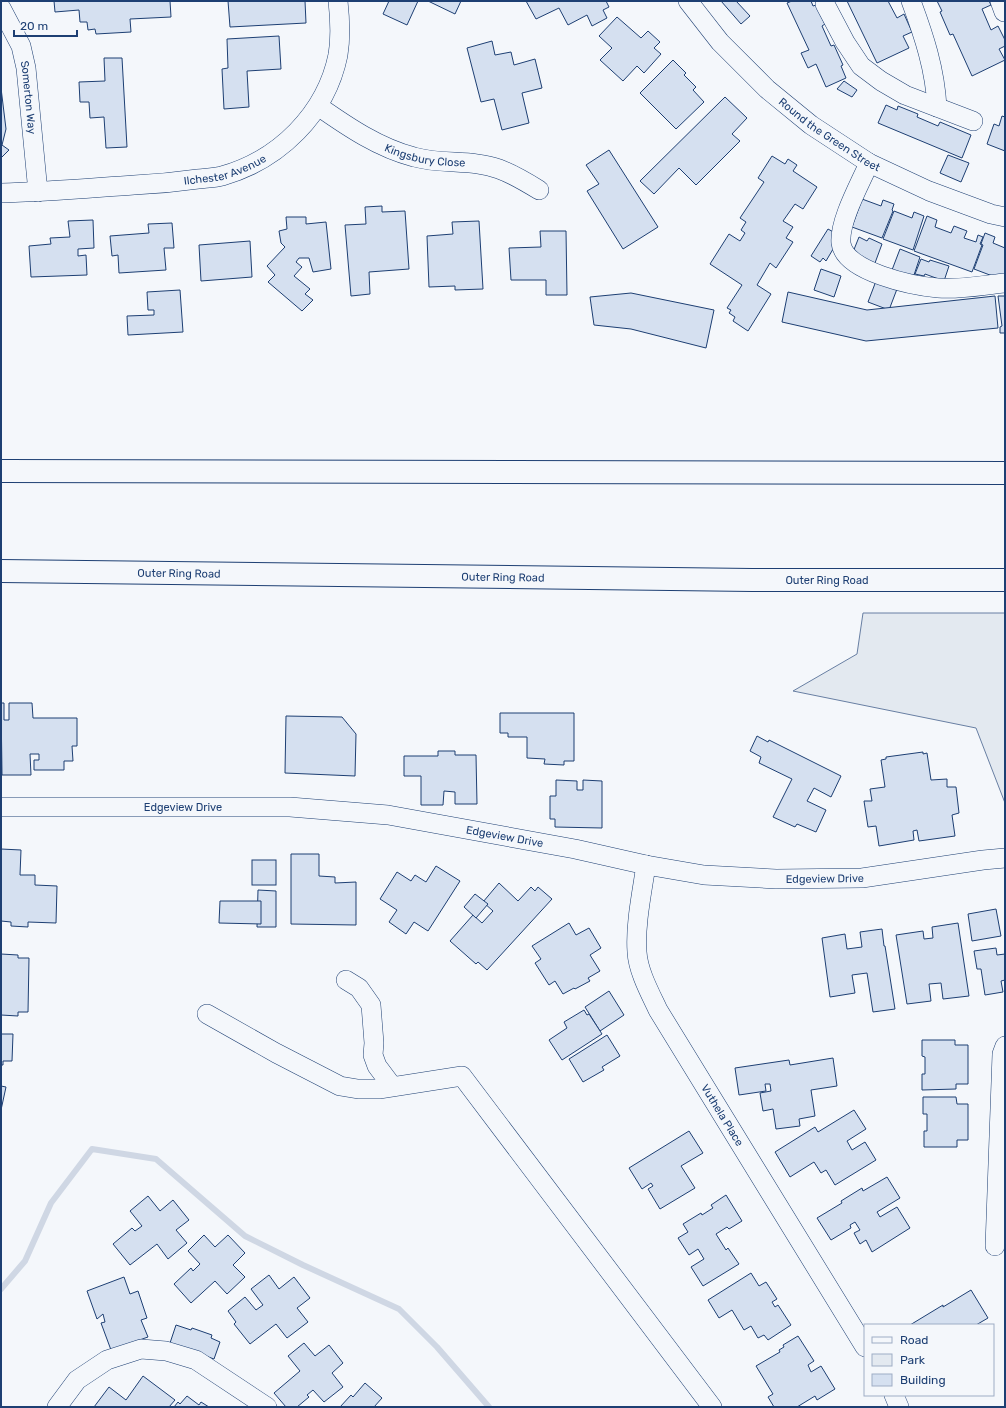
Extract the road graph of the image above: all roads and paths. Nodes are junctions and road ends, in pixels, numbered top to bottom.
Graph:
1 (338, 1) edge
2 (688, 1) edge
3 (911, 1) edge
4 (825, 4) dead end
5 (1, 8) edge
6 (318, 106) junction
7 (937, 107) junction
8 (973, 121) dead end
9 (869, 163) junction
10 (539, 190) dead end
11 (38, 192) junction
12 (1, 193) edge
13 (1005, 218) edge
14 (1005, 283) edge
15 (1, 471) edge
16 (1005, 473) edge
17 (1, 571) edge
18 (1005, 580) edge
19 (1, 807) edge
20 (1005, 858) edge
21 (646, 865) junction
22 (346, 980) dead end
23 (207, 1014) dead end
24 (1005, 1046) edge
25 (392, 1086) junction
26 (995, 1246) dead end
27 (864, 1345) edge
28 (894, 1396) edge
29 (57, 1407) edge
30 (267, 1407) edge
31 (712, 1407) edge
32 (899, 1407) edge

1 - 6 street, Ilchester Avenue
2 - 9 street, Round the Green Street
3 - 7 street
4 - 7 street
5 - 11 street, Somerton Way
6 - 10 street, Kingsbury Close
6 - 11 street, Ilchester Avenue
7 - 8 street
9 - 13 street, Round the Green Street
9 - 14 street
11 - 12 street, Ilchester Avenue
15 - 16 highway
17 - 18 highway, Outer Ring Road
19 - 21 street, Edgeview Drive
20 - 21 street, Edgeview Drive
21 - 27 street, Vuthela Place
22 - 25 street
23 - 25 street
24 - 26 street
25 - 31 street
28 - 32 street
29 - 30 street

